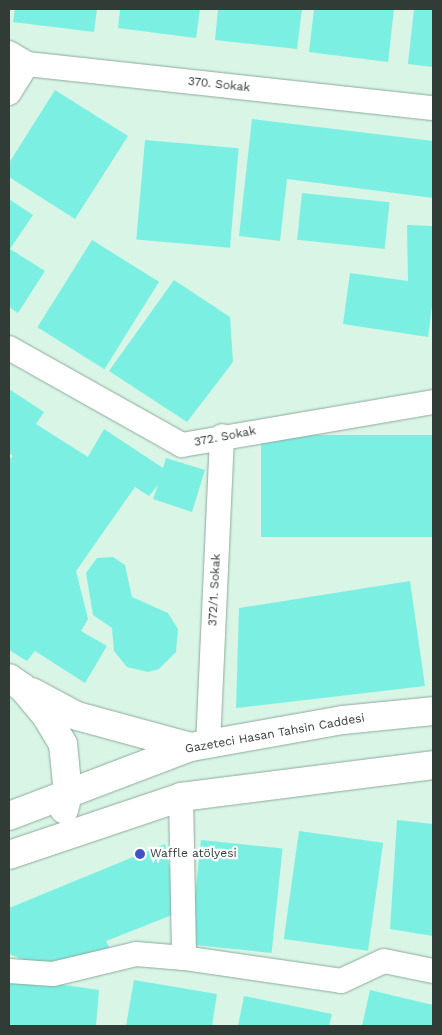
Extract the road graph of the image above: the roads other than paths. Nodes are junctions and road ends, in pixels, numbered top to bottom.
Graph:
1 (18, 58) edge
2 (9, 93) edge
3 (433, 108) edge
4 (9, 348) edge
5 (433, 402) edge
6 (222, 436) junction
7 (16, 682) edge
8 (433, 711) edge
9 (199, 746) junction
10 (433, 765) edge
11 (68, 794) junction
12 (181, 797) junction
13 (11, 810) edge
14 (57, 836) junction
15 (9, 855) edge
16 (184, 958) junction
17 (433, 971) edge
18 (9, 972) edge

1 - 2 street
1 - 3 street, 370. Sokak
4 - 6 street, 372. Sokak
5 - 6 street, 372. Sokak
6 - 9 street, 372/1. Sokak
7 - 9 main road
7 - 11 main road
8 - 9 main road, Gazeteci Hasan Tahsin Caddesi
9 - 11 main road, Gazeteci Hasan Tahsin Caddesi
10 - 12 main road
11 - 13 main road, Gazeteci Hasan Tahsin Caddesi
11 - 14 main road
12 - 14 main road
12 - 16 street
13 - 14 main road
14 - 15 main road
16 - 17 street
16 - 18 street

